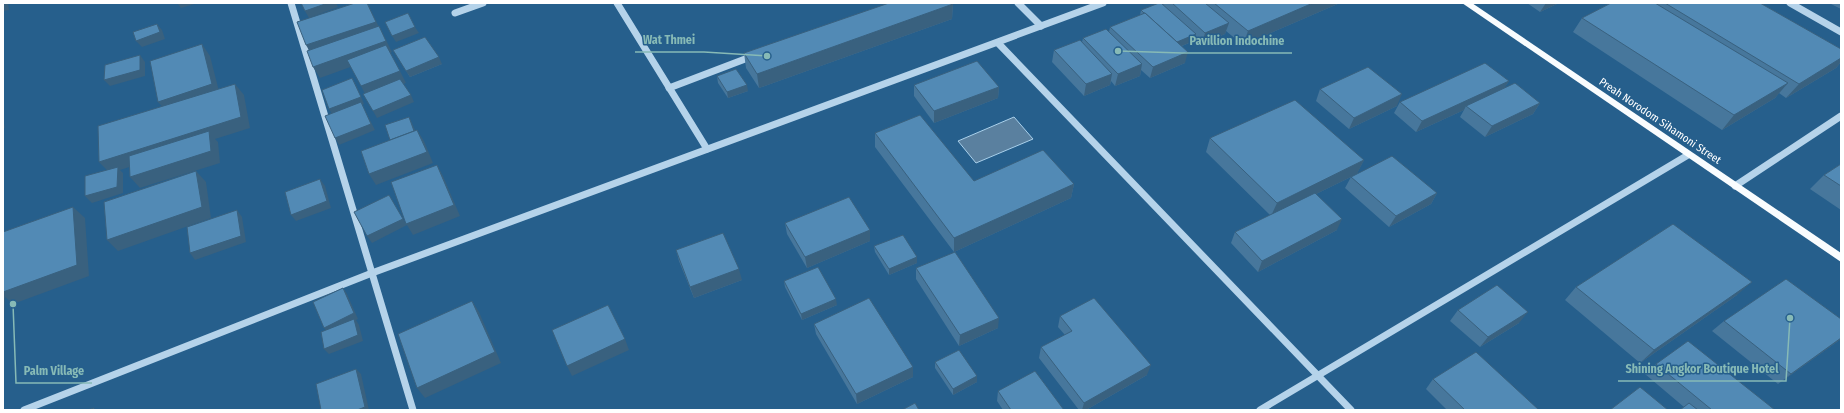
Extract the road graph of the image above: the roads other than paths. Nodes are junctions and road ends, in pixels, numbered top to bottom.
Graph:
1 (291, 3) edge
2 (483, 3) edge
3 (617, 3) edge
4 (1018, 3) edge
5 (1103, 3) edge
6 (1466, 3) edge
7 (1790, 3) edge
8 (455, 13) dead end
9 (1041, 26) junction
10 (1841, 32) edge
11 (998, 42) junction
12 (756, 55) edge
13 (669, 88) junction
14 (1841, 116) edge
15 (707, 149) junction
16 (1688, 155) junction
17 (1735, 186) junction
18 (1841, 258) edge
19 (372, 273) junction
20 (1318, 376) junction
21 (24, 410) edge
22 (413, 410) edge
23 (1260, 410) edge
24 (1351, 410) edge

1 - 19 street
2 - 8 street
3 - 13 street
4 - 9 street
5 - 9 street
6 - 16 main road, Preah Norodom Sihamoni Street
7 - 10 street
9 - 11 street
11 - 15 street
11 - 20 street
12 - 13 street
13 - 15 street
14 - 17 street
15 - 19 street
16 - 17 main road, Preah Norodom Sihamoni Street
16 - 20 street
17 - 18 main road, Preah Norodom Sihamoni Street
19 - 21 street
19 - 22 street
20 - 23 street
20 - 24 street

